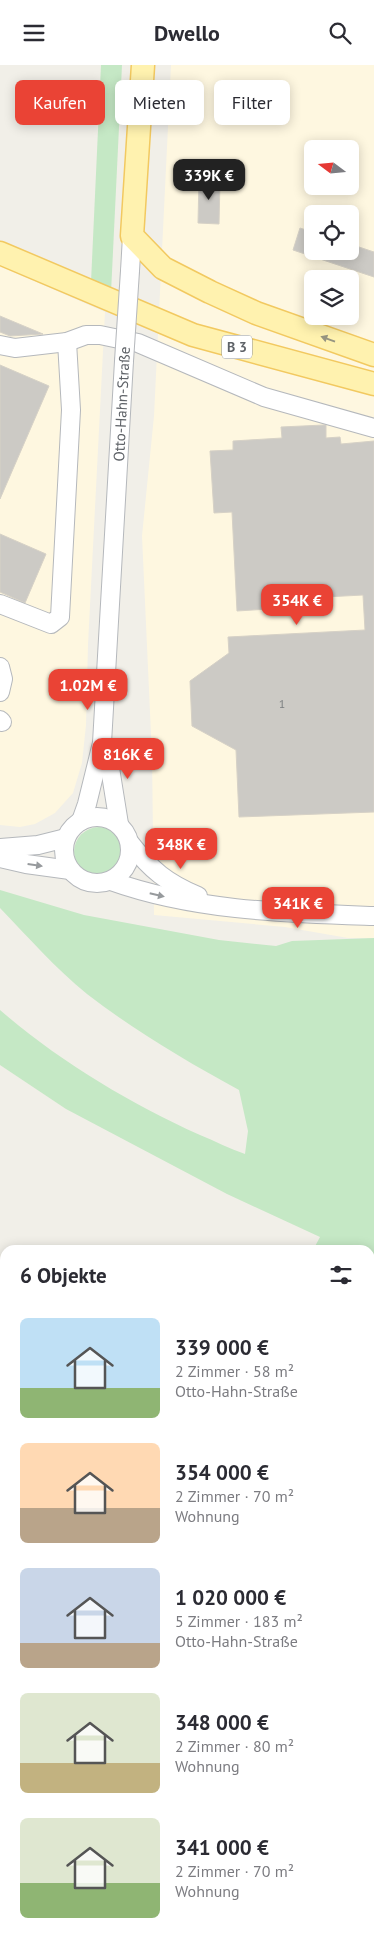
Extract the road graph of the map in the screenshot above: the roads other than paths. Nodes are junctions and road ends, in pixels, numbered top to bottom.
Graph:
1 (143, 65) edge
2 (132, 236) junction
3 (0, 253) edge
4 (67, 342) junction
5 (0, 345) edge
6 (374, 355) edge
7 (374, 384) edge
8 (374, 429) edge
9 (0, 604) edge
10 (0, 667) edge
11 (0, 692) edge
12 (102, 743) junction
13 (81, 821) junction
14 (119, 825) junction
15 (66, 838) junction
16 (130, 843) junction
17 (0, 848) edge
18 (0, 858) edge
19 (70, 870) junction
20 (111, 881) junction
21 (224, 907) junction
22 (374, 917) edge

1 - 2 main road, Otto-Hahn-Straße
6 -> 2 main road
2 - 12 street, Otto-Hahn-Straße, bridge
3 - 7 main road, B 3
4 - 5 street
4 - 8 street
4 - 9 street
10 - 11 street
12 - 13 street, Otto-Hahn-Straße
12 - 14 street, Otto-Hahn-Straße
13 - 14 street
13 - 15 street
14 - 16 street
15 - 17 street
15 - 19 street
16 - 20 street
16 - 21 street
18 -> 19 street
19 - 20 street
20 -> 21 street
21 - 22 street

